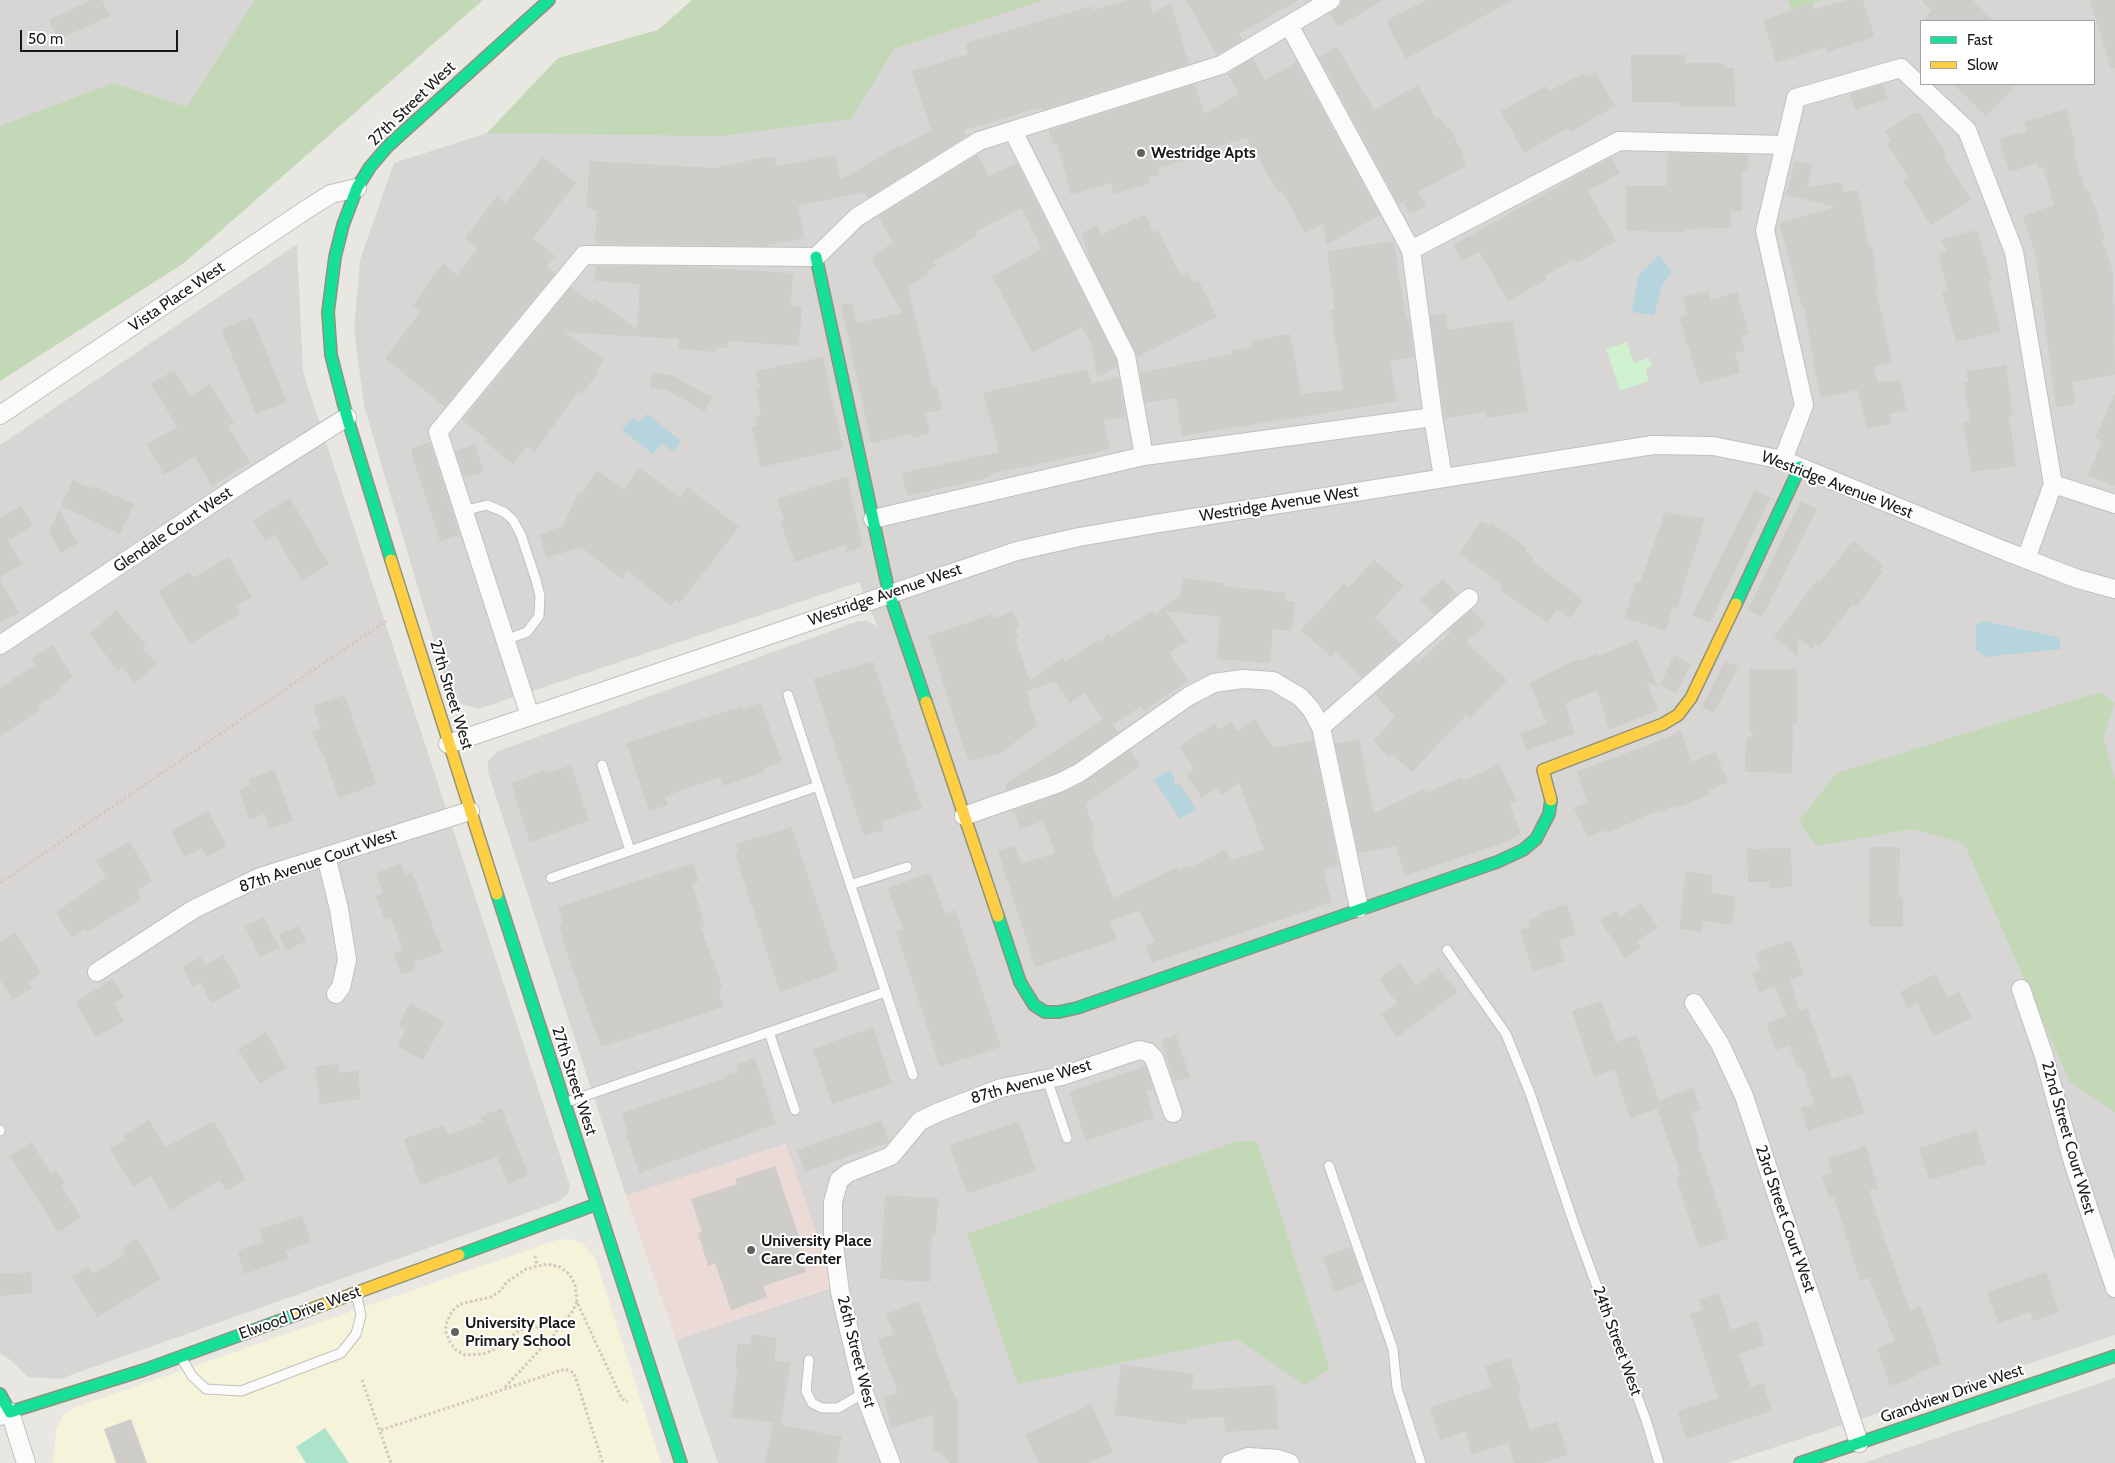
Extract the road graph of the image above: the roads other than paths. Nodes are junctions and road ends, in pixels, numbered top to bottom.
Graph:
1 (549, 0) edge
2 (1330, 0) edge
3 (1289, 25) junction
4 (1013, 131) junction
5 (1785, 145) junction
6 (357, 188) junction
7 (1411, 250) junction
8 (816, 257) junction
9 (0, 415) edge
10 (347, 417) junction
11 (1433, 417) junction
12 (1144, 456) junction
13 (1783, 460) junction
14 (1800, 467) junction
15 (1442, 477) junction
16 (2053, 484) junction
17 (2115, 504) edge
18 (463, 511) junction
19 (873, 519) junction
20 (2026, 559) junction
21 (2115, 590) edge
22 (889, 593) junction
23 (1470, 598) dead end
24 (505, 640) junction
25 (0, 645) edge
26 (788, 695) dead end
27 (530, 716) junction
28 (1321, 727) junction
29 (448, 744) junction
30 (602, 765) dead end
31 (818, 786) junction
32 (470, 811) junction
33 (964, 816) junction
34 (630, 850) junction
35 (326, 856) junction
36 (907, 867) dead end
37 (551, 878) dead end
38 (850, 885) junction
39 (1360, 908) junction
40 (1447, 950) dead end
41 (97, 972) dead end
42 (2021, 989) dead end
43 (885, 992) junction
44 (336, 994) dead end
45 (1694, 1003) dead end
46 (769, 1032) junction
47 (913, 1075) dead end
48 (1046, 1079) junction
49 (564, 1102) junction
50 (795, 1110) dead end
51 (1173, 1113) dead end
52 (1067, 1138) dead end
53 (1329, 1166) dead end
54 (597, 1204) junction
55 (833, 1237) joint
56 (2115, 1288) edge
57 (356, 1292) junction
58 (180, 1356) junction
59 (2115, 1356) edge
60 (809, 1360) dead end
61 (864, 1393) junction
62 (0, 1394) edge
63 (5, 1414) edge
64 (1859, 1443) junction
65 (1284, 1461) edge
66 (26, 1463) edge
67 (681, 1463) edge
68 (890, 1463) edge
69 (1230, 1463) edge
70 (1421, 1463) edge
71 (1659, 1463) edge
72 (1800, 1463) edge

1 - 6 street, 27th Street West
2 - 3 street
3 - 4 street
3 - 7 street
4 - 8 street
4 - 12 street
5 - 7 street
5 - 13 street
5 - 16 street
6 - 9 street, Vista Place West
6 - 10 street, 27th Street West
7 - 11 street
8 - 18 street
8 - 19 street
10 - 25 street, Glendale Court West
10 - 29 street, 27th Street West
11 - 12 street
11 - 15 street
12 - 19 street
13 - 14 street, Westridge Avenue West
13 - 15 street, Westridge Avenue West
14 - 20 street, Westridge Avenue West
14 - 39 street
15 - 22 street, Westridge Avenue West
16 - 17 street
16 - 20 street
18 - 24 street
18 - 24 lane
19 - 22 street
20 - 21 street, Westridge Avenue West
22 - 27 street, Westridge Avenue West
22 - 33 street
23 - 28 street
24 - 27 street
26 - 31 lane
27 - 29 street, Westridge Avenue West
28 - 33 street
28 - 39 street
29 - 32 street, 27th Street West
30 - 34 lane
31 - 34 lane
31 - 38 lane
32 - 35 street, 87th Avenue Court West
32 - 49 street, 27th Street West
33 - 39 street
34 - 37 lane
35 - 41 street, 87th Avenue Court West
35 - 44 street
36 - 38 lane
38 - 43 lane
40 - 71 lane, 24th Street West
42 - 56 street, 22nd Street Court West
43 - 46 lane
43 - 47 lane
45 - 64 street, 23rd Street Court West
46 - 49 lane
46 - 50 lane
48 - 51 street, 87th Avenue West
48 - 52 lane
48 - 55 street, 87th Avenue West
49 - 54 street, 27th Street West
53 - 70 lane
54 - 57 street, Elwood Drive West
54 - 67 street, 27th Street West
55 - 61 street, 26th Street West
57 - 58 street, Elwood Drive West
57 - 58 lane
58 - 63 street, Elwood Drive West
59 - 64 street, Grandview Drive West
60 - 61 lane
61 - 68 street, 26th Street West
62 - 63 street
63 - 66 street
64 - 72 street, Grandview Drive West
65 - 69 street

